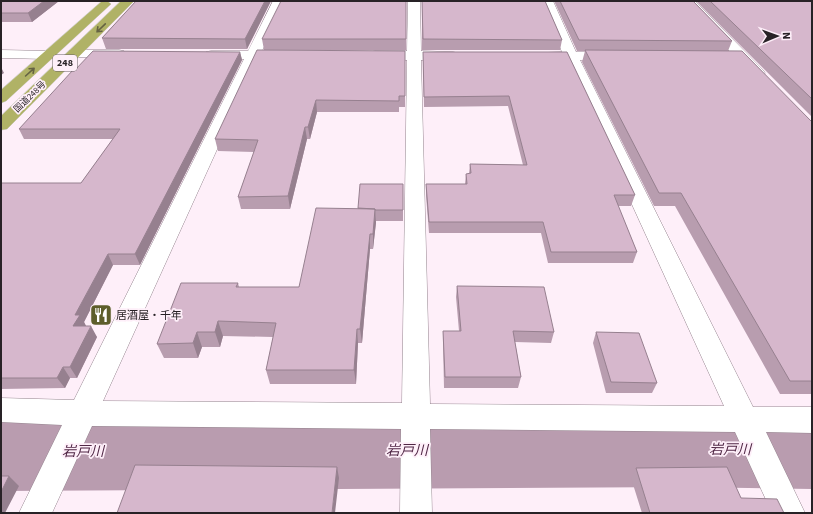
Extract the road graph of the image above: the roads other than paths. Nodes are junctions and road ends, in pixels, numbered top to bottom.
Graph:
1 (108, 1) edge
2 (128, 1) edge
3 (279, 1) edge
4 (414, 1) edge
5 (547, 1) edge
6 (688, 1) edge
7 (1, 54) edge
8 (49, 54) junction
9 (74, 54) junction
10 (129, 54) edge
11 (199, 55) edge
12 (254, 55) junction
13 (299, 55) edge
14 (360, 55) edge
15 (414, 56) junction
16 (469, 56) edge
17 (524, 56) edge
18 (571, 56) junction
19 (626, 56) edge
20 (727, 56) edge
21 (742, 57) junction
22 (769, 84) edge
23 (1, 98) edge
24 (1, 125) edge
25 (1, 410) edge
26 (81, 415) junction
27 (415, 418) junction
28 (812, 420) edge
29 (745, 422) junction
30 (35, 513) edge
31 (416, 513) edge
32 (789, 513) edge

1 - 8 highway, 国道248号 / 248
2 -> 9 highway, 国道248号 / 248
3 - 12 street
4 - 15 street
5 - 18 street
6 - 21 street
7 - 8 street
23 -> 8 highway, 国道248号 / 248
9 - 10 street
9 - 24 highway, 国道248号 / 248
11 - 12 street
12 - 13 street
12 - 26 street
14 - 15 street
15 - 16 street
15 - 27 street
17 - 18 street
18 - 19 street
18 - 29 street
20 - 21 street
21 - 22 street
25 - 26 street
26 - 27 street
26 - 30 street
27 - 29 street
27 - 31 street
28 - 29 street
29 - 32 street

